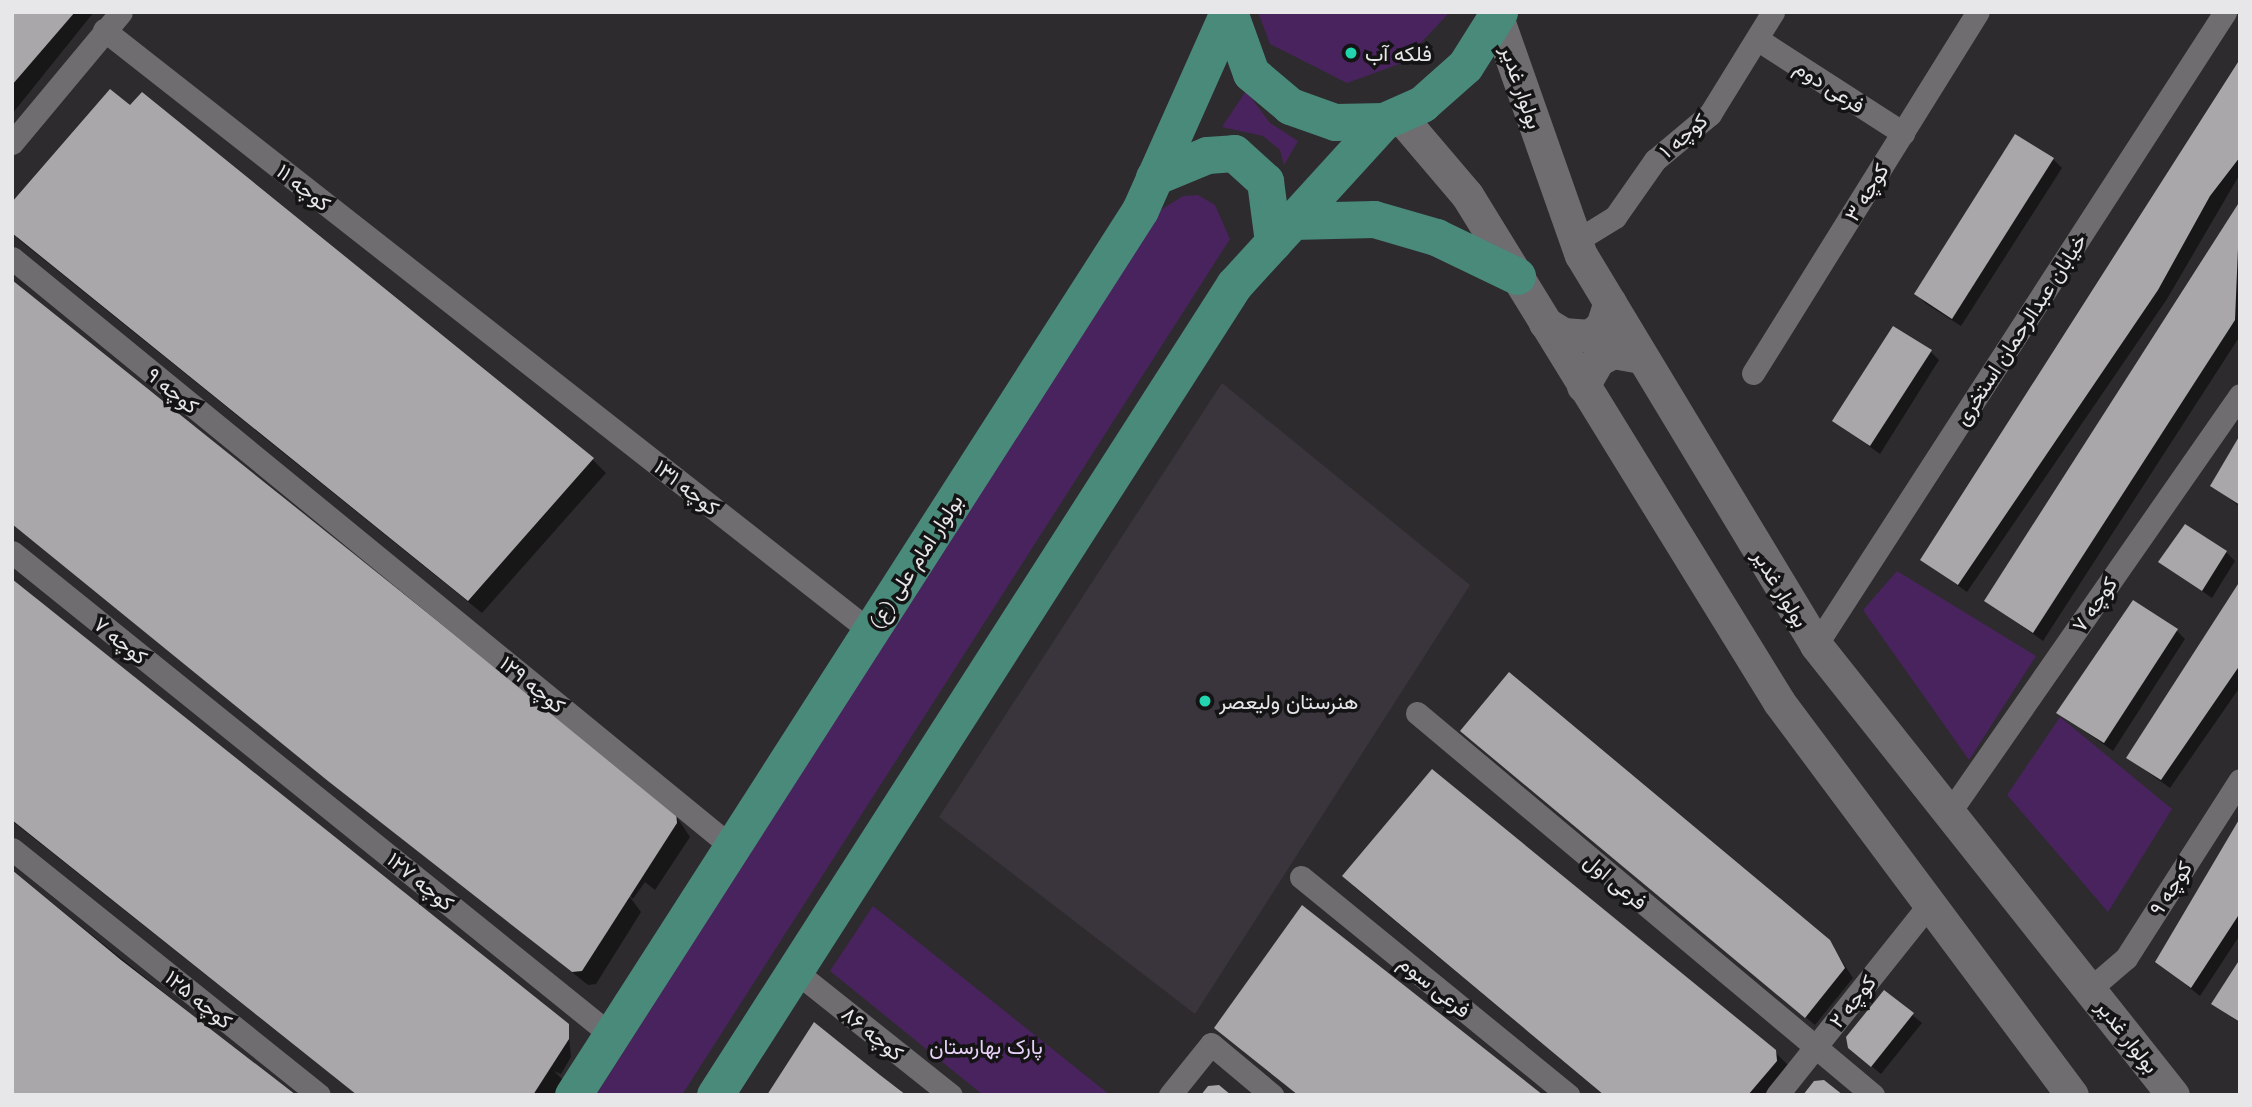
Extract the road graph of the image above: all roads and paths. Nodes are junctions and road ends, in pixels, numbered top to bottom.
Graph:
1 (121, 12) edge
2 (1229, 12) edge
3 (1773, 12) edge
4 (1978, 12) edge
5 (2225, 12) edge
6 (1498, 14) edge
7 (104, 30) junction
8 (1757, 39) junction
9 (1391, 118) junction
10 (1903, 133) junction
11 (12, 143) edge
12 (1154, 177) junction
13 (1283, 232) junction
14 (1576, 241) junction
15 (12, 258) edge
16 (1517, 276) junction
17 (1611, 302) junction
18 (1545, 323) junction
19 (504, 344) joint
20 (1640, 356) junction
21 (1753, 373) dead end
22 (1583, 387) junction
23 (2240, 395) edge
24 (335, 522) joint
25 (12, 552) edge
26 (870, 631) junction
27 (1816, 645) junction
28 (1417, 713) dead end
29 (230, 728) joint
30 (2240, 780) edge
31 (1949, 813) junction
32 (732, 847) junction
33 (12, 849) edge
34 (1301, 877) dead end
35 (1927, 907) junction
36 (795, 971) junction
37 (2091, 988) junction
38 (611, 1035) junction
39 (1815, 1048) junction
40 (319, 1095) edge
41 (573, 1095) edge
42 (715, 1095) edge
43 (951, 1095) edge
44 (1170, 1095) edge
45 (1272, 1095) edge
46 (1568, 1095) edge
47 (1777, 1095) edge
48 (1873, 1095) edge
49 (2072, 1095) edge
50 (2173, 1095) edge

1 - 7 street
2 - 9 main road
2 - 12 main road, بولوار امام علی (ع)
3 - 8 street, کوچه ۱
4 - 10 street, کوچه ۳
5 - 27 street, خیابان عبدالرحمان استخری
6 - 9 main road
6 - 14 street, بولوار غدیر
7 - 11 street
7 - 19 street, کوچه ۱۱
8 - 10 street, فرعی دوم
8 - 14 street, کوچه ۱
9 - 13 main road
9 - 16 street
10 - 21 street, کوچه ۳
12 - 13 main road
12 - 26 main road, بولوار امام علی (ع)
13 - 16 main road
13 - 36 main road
14 - 17 street, بولوار غدیر
15 - 24 street, کوچه ۹
16 - 18 street
17 - 18 street
17 - 20 street, بولوار غدیر
18 - 22 street
19 - 26 street, کوچه ۱۳۱
20 - 22 street
20 - 27 street, بولوار غدیر
22 - 35 street
23 - 31 street, کوچه ۷
24 - 32 street, کوچه ۱۲۹
25 - 29 street, کوچه ۷
26 - 32 main road, بولوار امام علی (ع)
27 - 31 street, بولوار غدیر
28 - 39 street, فرعی اول
29 - 38 street, کوچه ۱۲۷
30 - 37 street, کوچه ۹
31 - 37 street, بولوار غدیر
32 - 38 main road, بولوار امام علی (ع)
33 - 40 street, کوچه ۱۲۵
34 - 46 street, فرعی سوم
35 - 39 street, کوچه ۲
35 - 49 street
36 - 42 main road
36 - 43 street, کوچه ۸۶
37 - 50 street, بولوار غدیر
38 - 41 main road, بولوار امام علی (ع)
39 - 47 street, کوچه ۲
39 - 48 street
44 - 45 street

